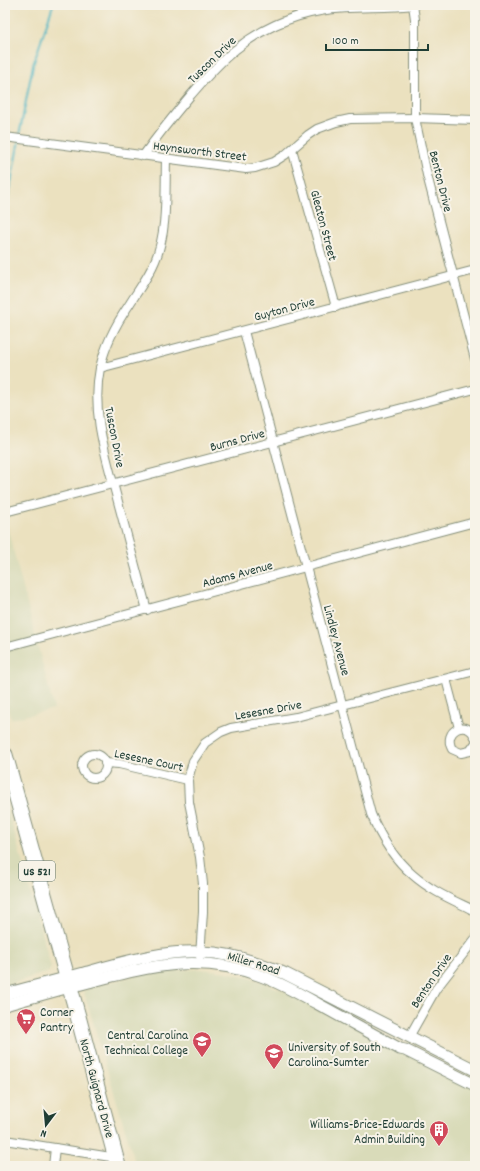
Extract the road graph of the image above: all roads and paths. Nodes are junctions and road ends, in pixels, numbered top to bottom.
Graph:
1 (413, 5) edge
2 (415, 118) junction
3 (475, 120) edge
4 (6, 138) edge
5 (292, 149) junction
6 (143, 156) junction
7 (166, 159) junction
8 (475, 270) edge
9 (453, 276) junction
10 (336, 307) junction
11 (244, 331) junction
12 (475, 359) edge
13 (100, 368) junction
14 (475, 389) edge
15 (273, 442) junction
16 (114, 484) junction
17 (5, 512) edge
18 (475, 522) edge
19 (306, 568) junction
20 (147, 610) junction
21 (5, 647) edge
22 (475, 671) edge
23 (446, 679) junction
24 (343, 706) junction
25 (459, 728) junction
26 (475, 737) edge
27 (475, 744) edge
28 (5, 755) edge
29 (105, 763) dead end
30 (188, 780) junction
31 (475, 911) edge
32 (475, 939) edge
33 (201, 952) junction
34 (200, 964) junction
35 (68, 982) junction
36 (5, 994) edge
37 (5, 1005) edge
38 (409, 1037) junction
39 (475, 1070) edge
40 (475, 1085) edge
41 (5, 1140) edge
42 (56, 1148) junction
43 (118, 1162) edge
44 (53, 1166) edge

1 - 2 street, Benton Drive
1 - 6 street, Tuscon Drive
2 - 3 street, Haynsworth Street
2 - 5 street, Haynsworth Street
2 - 9 street, Benton Drive
4 - 6 street, Haynsworth Street
5 - 7 street, Haynsworth Street
5 - 10 street, Gleaton Street
6 - 7 street, Haynsworth Street
7 - 13 street, Tuscon Drive
8 - 9 street, Guyton Drive
9 - 10 street, Guyton Drive
9 - 12 street, Benton Drive
10 - 11 street, Guyton Drive
11 - 13 street, Guyton Drive
11 - 15 street, Lindley Avenue
13 - 16 street, Tuscon Drive
14 - 15 street, Burns Drive
15 - 16 street, Burns Drive
15 - 19 street, Lindley Avenue
16 - 17 street, Burns Drive
16 - 20 street, Tuscon Drive
18 - 19 street, Adams Avenue
19 - 20 street, Adams Avenue
19 - 24 street, Lindley Avenue
20 - 21 street, Adams Avenue
22 - 23 street, Lesesne Drive
23 - 24 street, Lesesne Drive
23 - 25 street
24 - 30 street, Lesesne Drive
24 - 31 street, Lindley Avenue
25 - 26 street
25 - 27 street
28 - 35 highway, North Guignard Drive / US 521
29 - 30 street, Lesesne Court
30 - 33 street, Lesesne Drive
32 - 38 street, Benton Drive
33 - 34 street, Lesesne Drive
33 - 35 street, Miller Road
33 - 38 street, Miller Road
34 - 35 street, Miller Road
34 - 40 street, Miller Road
35 - 36 street, Miller Road
35 - 37 street, Miller Road
35 - 43 highway, North Guignard Drive / US 521
38 - 39 street, Miller Road
41 - 42 street
42 - 43 street
42 - 44 street

